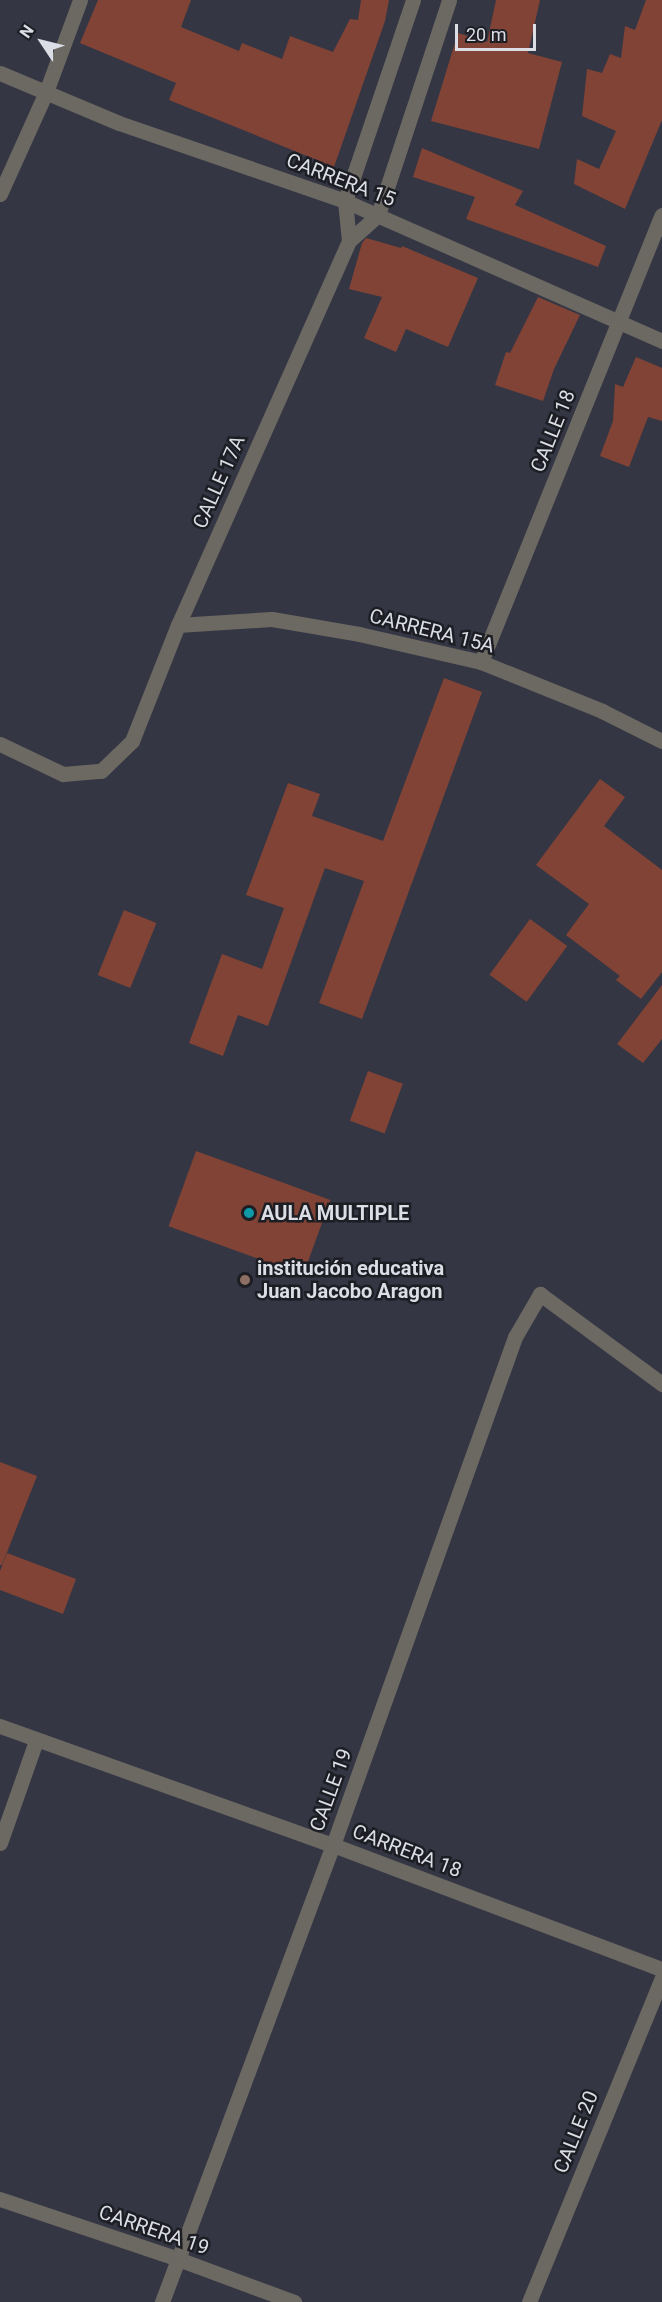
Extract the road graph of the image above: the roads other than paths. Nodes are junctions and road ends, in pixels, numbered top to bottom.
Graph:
1 (80, 0) edge
2 (414, 0) edge
3 (449, 0) edge
4 (0, 73) edge
5 (46, 92) junction
6 (0, 194) edge
7 (345, 201) junction
8 (378, 215) junction
9 (662, 215) edge
10 (349, 241) junction
11 (619, 324) junction
12 (662, 341) edge
13 (178, 625) junction
14 (481, 662) junction
15 (662, 741) edge
16 (0, 744) edge
17 (662, 1384) edge
18 (0, 1726) edge
19 (36, 1742) junction
20 (0, 1843) edge
21 (333, 1845) junction
22 (662, 1969) edge
23 (662, 1978) edge
24 (0, 2199) edge
25 (178, 2259) junction
26 (162, 2302) edge
27 (294, 2302) edge
28 (528, 2302) edge

1 - 5 street
2 - 7 street, CALLE 17A
3 - 8 street, CALLE 17A
4 - 5 street, CARRERA 15
5 - 6 street
5 - 7 street, CARRERA 15
7 - 8 street, CARRERA 15
7 - 10 street, CALLE 17A
8 - 10 street, CALLE 17A
8 - 11 street, CARRERA 15
9 - 11 street, CALLE 18
10 - 13 street, CALLE 17A
11 - 12 street, CARRERA 15
11 - 14 street, CALLE 18
13 - 14 street, CARRERA 15A
13 - 16 street, CALLE 17A
14 - 15 street, CARRERA 15A
17 - 21 street, CALLE 19
18 - 19 street, CARRERA 18
19 - 20 street
19 - 21 street, CARRERA 18
21 - 22 street, CARRERA 18
21 - 25 street, CALLE 19
23 - 28 street, CALLE 20
24 - 25 street, CARRERA 19
25 - 26 street, CALLE 19
25 - 27 street, CARRERA 19

